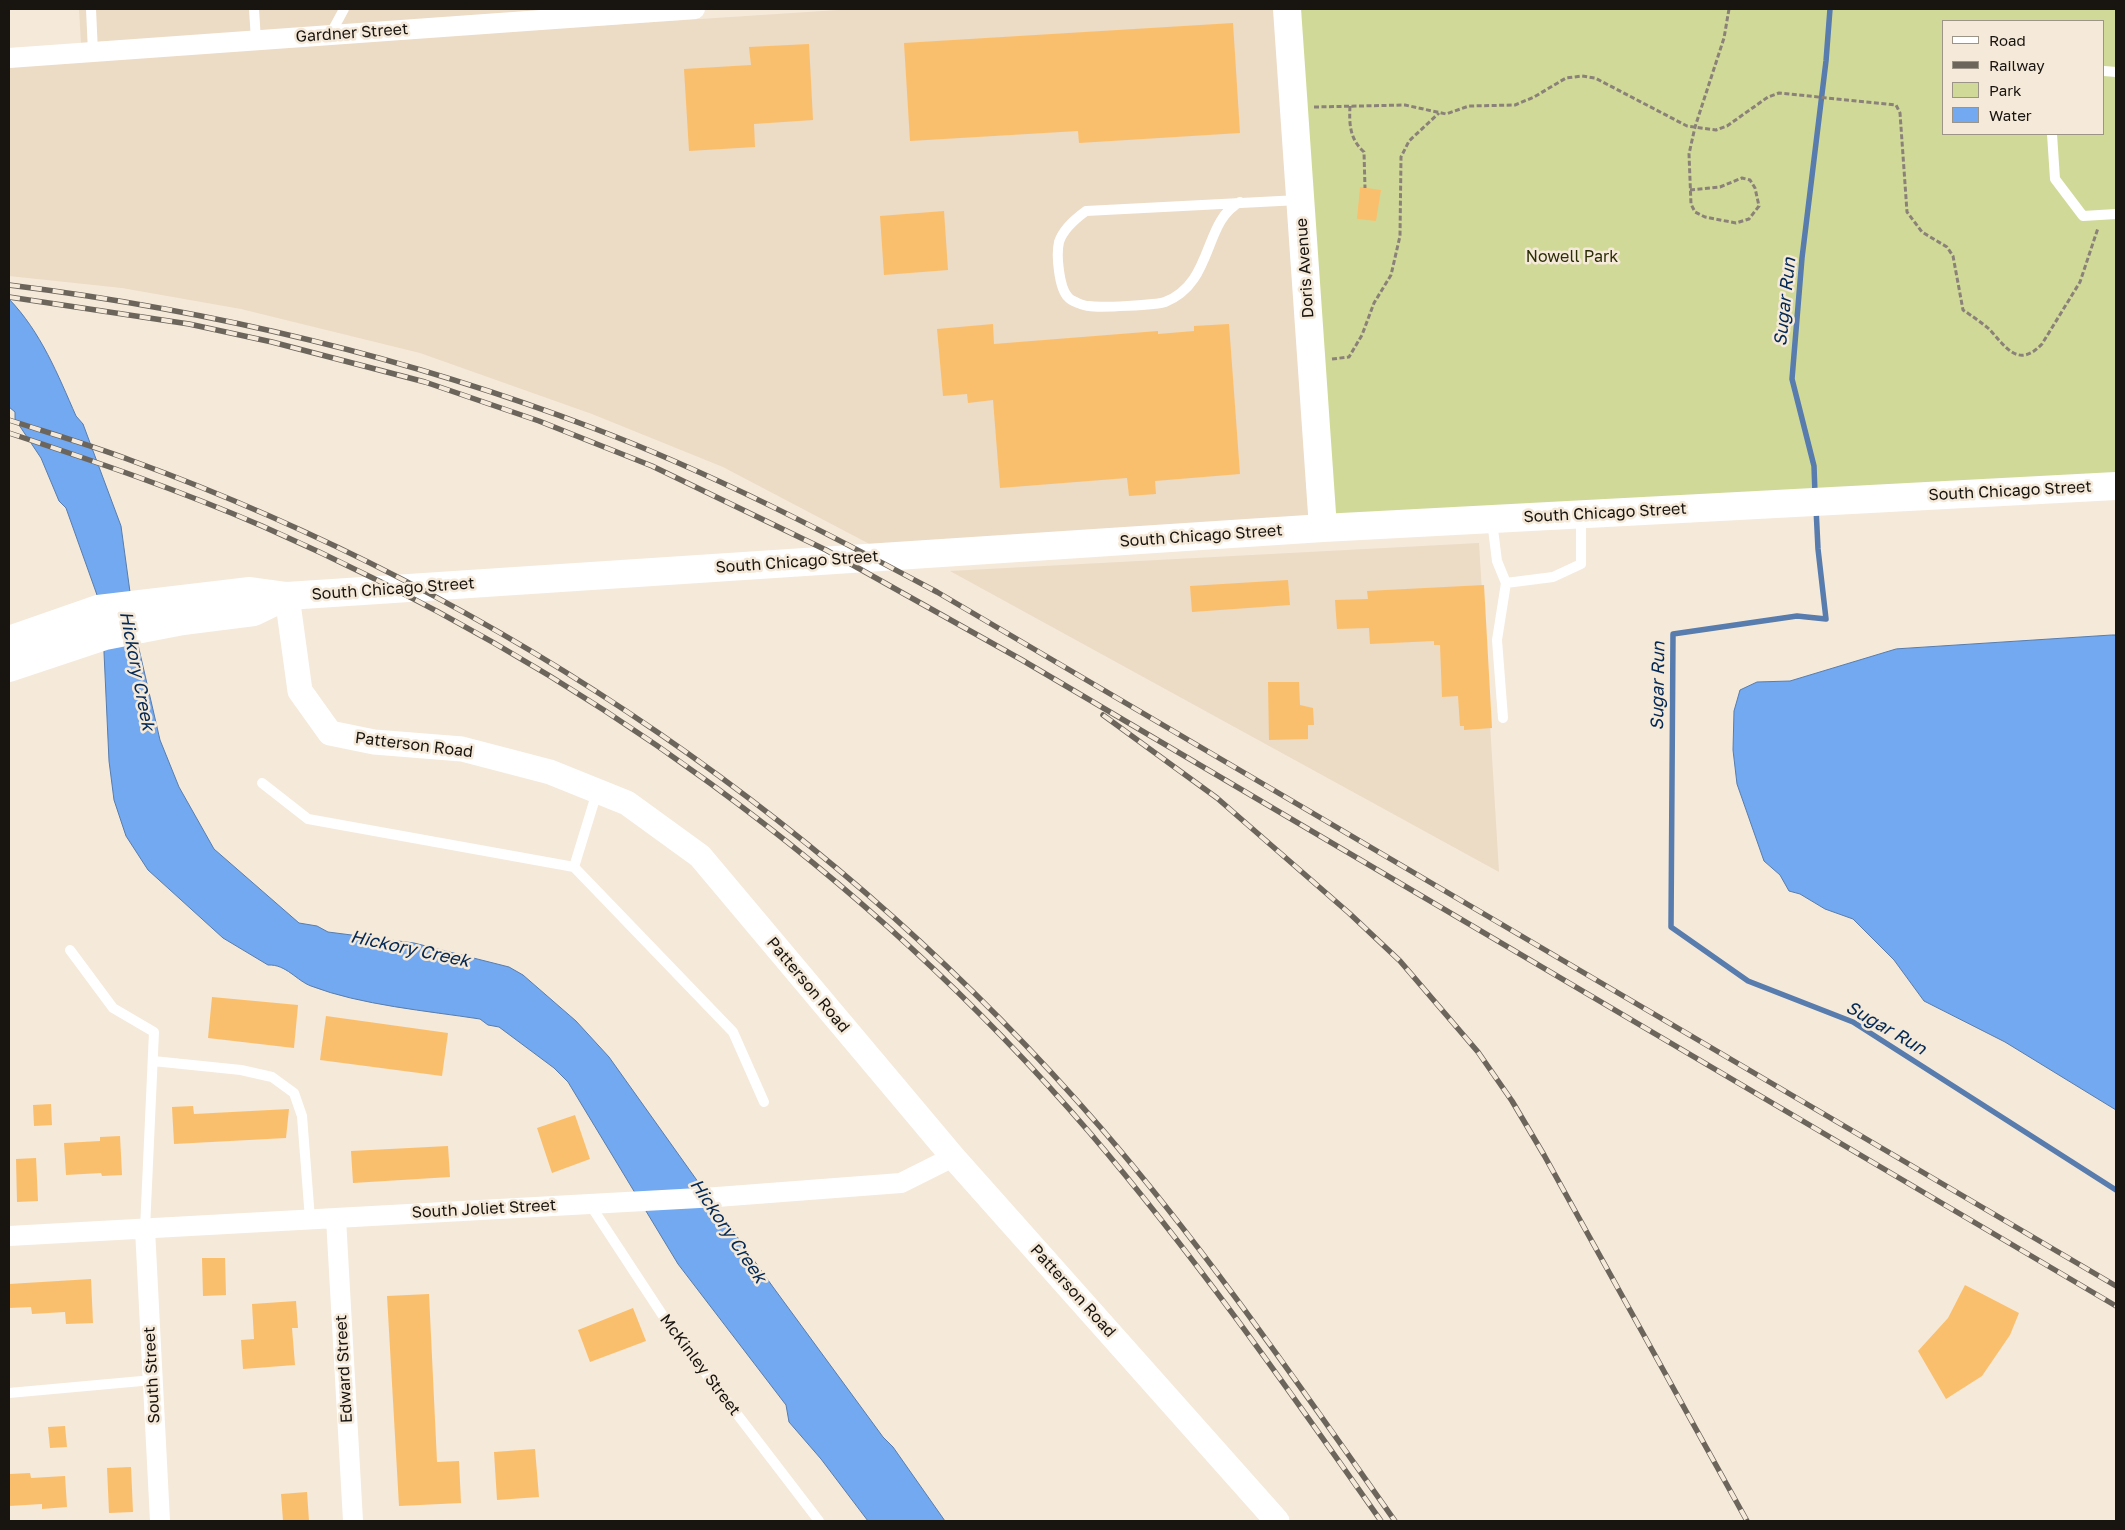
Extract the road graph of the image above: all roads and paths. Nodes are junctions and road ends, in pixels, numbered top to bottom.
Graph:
1 (91, 9) edge
2 (254, 9) edge
3 (344, 9) edge
4 (695, 9) edge
5 (1287, 9) edge
6 (1729, 9) edge
7 (547, 14) edge
8 (330, 35) junction
9 (256, 40) junction
10 (94, 52) junction
11 (9, 58) edge
12 (1294, 105) junction
13 (1350, 106) junction
14 (1439, 113) junction
15 (1695, 127) junction
16 (2052, 135) edge
17 (1365, 188) dead end
18 (1690, 190) junction
19 (1300, 200) junction
20 (1240, 202) junction
21 (2116, 214) edge
22 (2102, 215) junction
23 (1311, 362) junction
24 (2116, 486) edge
25 (1582, 514) junction
26 (1492, 519) junction
27 (1323, 528) junction
28 (1506, 583) junction
29 (286, 596) junction
30 (182, 610) junction
31 (9, 640) edge
32 (9, 668) edge
33 (1503, 718) dead end
34 (262, 783) dead end
35 (597, 791) junction
36 (574, 867) junction
37 (70, 950) dead end
38 (153, 1061) junction
39 (764, 1102) dead end
40 (953, 1157) junction
41 (589, 1203) junction
42 (336, 1218) junction
43 (310, 1219) junction
44 (145, 1229) junction
45 (9, 1236) edge
46 (153, 1380) junction
47 (9, 1393) edge
48 (160, 1521) edge
49 (353, 1521) edge
50 (820, 1521) edge
51 (1277, 1521) edge

1 - 10 lane
2 - 9 lane
3 - 8 lane
4 - 7 street, Gardner Street
5 - 12 main road, Doris Avenue
6 - 15 path
7 - 8 street, Gardner Street
8 - 9 street, Gardner Street
9 - 10 street, Gardner Street
10 - 11 street, Gardner Street
12 - 13 path
12 - 19 main road, Doris Avenue
13 - 14 path
13 - 17 path
14 - 15 path
14 - 23 path
15 - 18 path
15 - 22 path
16 - 22 lane
18 - 18 path
19 - 20 lane
19 - 23 main road, Doris Avenue
20 - 20 lane
21 - 22 lane
23 - 27 main road, Doris Avenue
24 - 25 main road, South Chicago Street
25 - 26 main road, South Chicago Street
25 - 28 lane
26 - 27 main road, South Chicago Street
26 - 28 lane
27 - 29 main road, South Chicago Street
28 - 33 lane
29 - 30 main road, South Chicago Street
29 - 35 street, Patterson Road
30 - 31 main road, South Chicago Street
30 - 32 main road, South Chicago Street
34 - 36 lane
35 - 36 lane
35 - 40 street, Patterson Road
36 - 39 lane
37 - 38 lane
38 - 43 lane
38 - 44 lane
40 - 41 street, South Joliet Street
40 - 51 street, Patterson Road
41 - 42 street, South Joliet Street
41 - 50 lane, McKinley Street
42 - 43 street, South Joliet Street
42 - 49 street, Edward Street
43 - 44 street, South Joliet Street
44 - 45 street, South Joliet Street
44 - 46 street, South Street
46 - 47 lane
46 - 48 street, South Street

